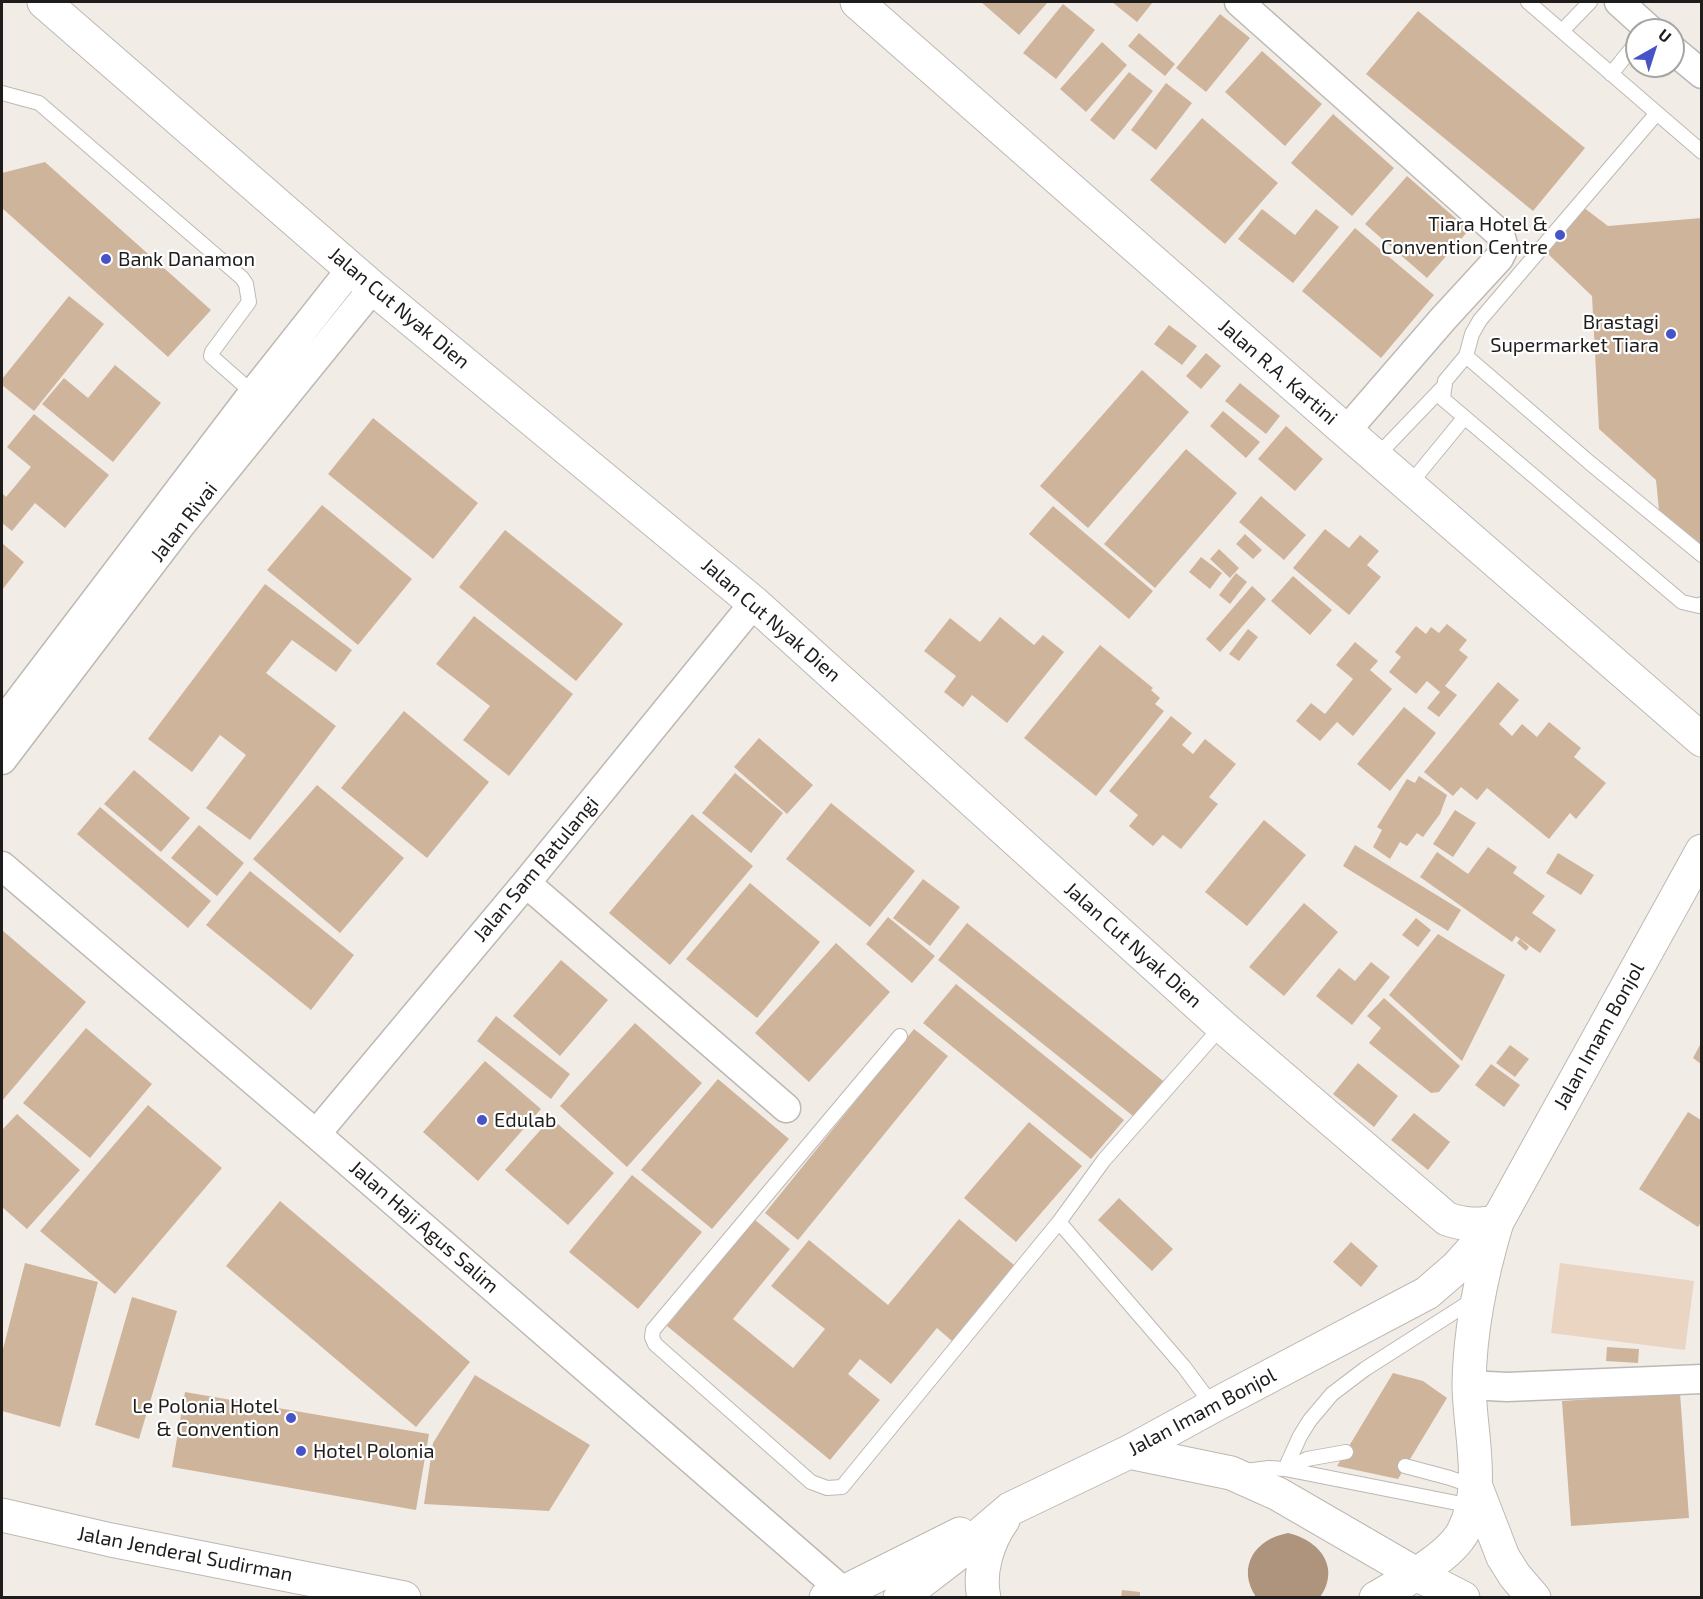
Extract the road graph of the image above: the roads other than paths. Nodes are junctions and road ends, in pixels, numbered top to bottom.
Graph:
1 (44, 2) edge
2 (856, 2) edge
3 (1239, 2) edge
4 (1528, 2) edge
5 (1590, 2) edge
6 (1618, 2) edge
7 (1632, 18) edge
8 (1562, 31) junction
9 (1625, 57) edge
10 (1685, 60) edge
11 (1611, 74) junction
12 (1701, 74) edge
13 (2, 93) edge
14 (1656, 113) junction
15 (1701, 152) edge
16 (1509, 267) junction
17 (362, 278) junction
18 (1466, 356) junction
19 (1445, 385) junction
20 (253, 393) junction
21 (1464, 418) junction
22 (1346, 431) junction
23 (1376, 457) junction
24 (1408, 485) junction
25 (1701, 555) edge
26 (754, 603) junction
27 (1701, 604) edge
28 (2, 723) edge
29 (1701, 740) edge
30 (2, 760) edge
31 (1701, 851) edge
32 (2, 866) edge
33 (526, 883) junction
34 (1222, 1026) junction
35 (900, 1036) dead end
36 (786, 1108) dead end
37 (316, 1134) junction
38 (1497, 1221) junction
39 (1059, 1222) junction
40 (1477, 1298) junction
41 (1701, 1379) edge
42 (1469, 1385) junction
43 (1213, 1406) junction
44 (1129, 1452) junction
45 (1346, 1452) dead end
46 (1405, 1466) dead end
47 (1285, 1469) junction
48 (1231, 1473) junction
49 (1474, 1497) junction
50 (1010, 1509) junction
51 (2, 1515) edge
52 (1416, 1574) junction
53 (835, 1595) edge
54 (404, 1598) edge
55 (900, 1598) edge
56 (984, 1598) edge
57 (1376, 1598) edge
58 (1463, 1598) edge
59 (1534, 1598) edge

1 - 17 street, Jalan Cut Nyak Dien
2 - 22 street, Jalan R.A. Kartini
3 - 16 street
4 - 8 lane
5 - 8 lane
6 - 7 street
8 - 11 lane
9 - 11 lane
10 - 12 street
11 - 14 lane
13 - 20 lane
14 - 15 lane
14 - 16 lane
16 - 18 lane
16 - 22 street
17 - 20 street, Jalan Rivai
17 - 26 street, Jalan Cut Nyak Dien
17 - 30 street, Jalan Rivai
18 - 19 lane
18 - 25 lane
19 - 21 lane
19 - 23 lane
20 - 28 street, Jalan Rivai
21 - 24 lane
21 - 27 lane
22 - 23 street, Jalan R.A. Kartini
23 - 24 street, Jalan R.A. Kartini
24 - 29 street, Jalan R.A. Kartini
26 - 33 street, Jalan Sam Ratulangi
26 - 34 street, Jalan Cut Nyak Dien
31 - 38 street, Jalan Imam Bonjol
32 - 37 street, Jalan Haji Agus Salim
33 - 36 street
33 - 37 street, Jalan Sam Ratulangi
34 - 38 street, Jalan Cut Nyak Dien
34 - 39 lane
35 - 39 lane
37 - 53 street, Jalan Haji Agus Salim
38 - 40 street, Jalan Imam Bonjol
38 - 43 street, Jalan Imam Bonjol
39 - 43 lane
40 - 42 street, Jalan Imam Bonjol
40 - 47 lane
41 - 42 street
42 - 49 street, Jalan Imam Bonjol
43 - 44 street, Jalan Imam Bonjol
44 - 48 street
44 - 50 street, Jalan Imam Bonjol
45 - 47 lane
46 - 49 lane
47 - 48 lane
47 - 49 lane
48 - 52 street
49 - 52 street, Jalan Imam Bonjol
49 - 59 street, Jalan Imam Bonjol
50 - 53 street
50 - 55 street, Jalan Imam Bonjol
50 - 56 street
51 - 54 street, Jalan Jenderal Sudirman
52 - 57 street, Jalan Imam Bonjol
52 - 58 street

